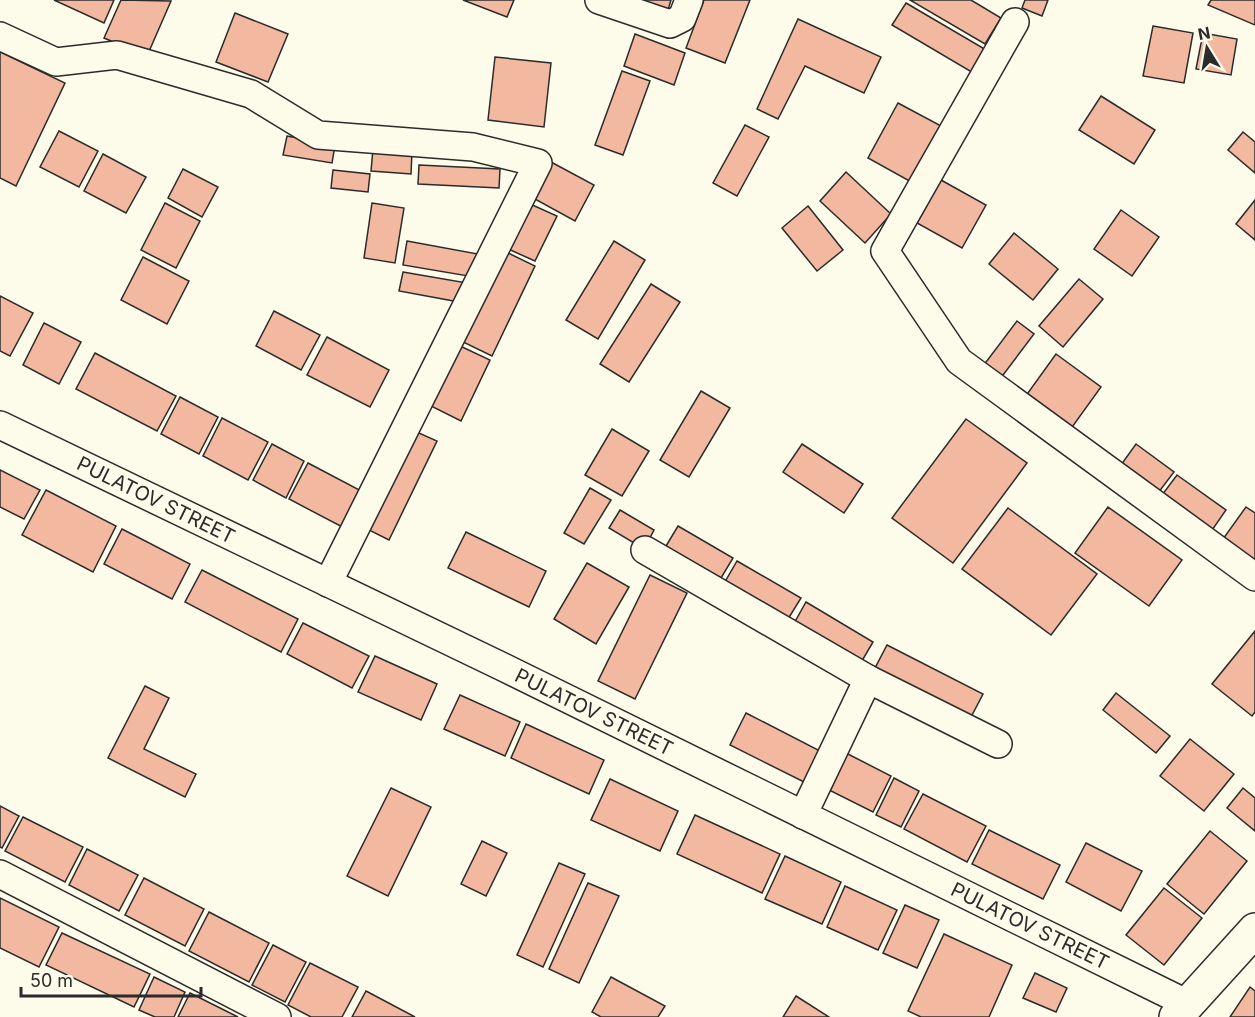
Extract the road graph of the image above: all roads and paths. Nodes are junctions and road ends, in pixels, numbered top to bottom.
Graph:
1 (599, 0) edge
2 (689, 0) edge
3 (1015, 22) dead end
4 (0, 36) edge
5 (0, 425) edge
6 (645, 550) dead end
7 (1255, 577) edge
8 (328, 583) junction
9 (868, 679) junction
10 (998, 744) dead end
11 (802, 814) junction
12 (0, 874) edge
13 (1255, 930) edge
14 (1181, 1010) edge
15 (277, 1017) edge

1 - 2 street
3 - 7 street
4 - 8 street
5 - 8 street, PULATOV STREET
6 - 9 street
8 - 11 street, PULATOV STREET
9 - 10 street
9 - 11 street
11 - 14 street, PULATOV STREET
12 - 15 street
13 - 14 main road

